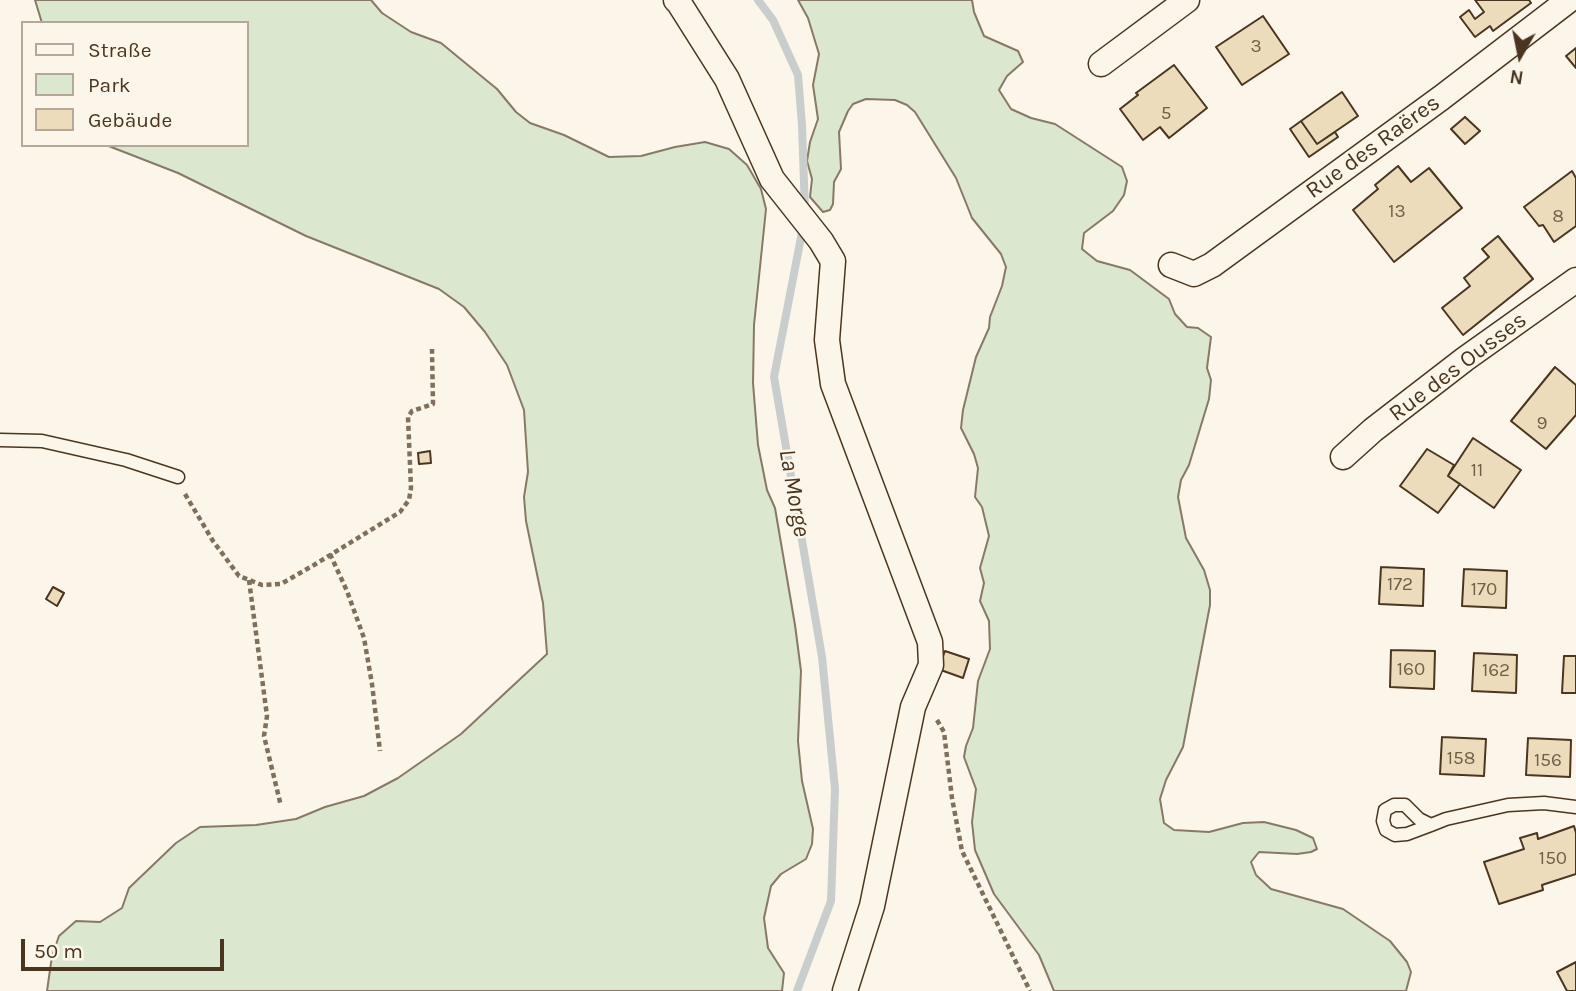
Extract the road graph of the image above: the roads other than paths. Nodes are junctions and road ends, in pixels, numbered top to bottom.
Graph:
1 (676, 0) edge
2 (1187, 0) edge
3 (1569, 0) edge
4 (1101, 64) dead end
5 (1171, 265) dead end
6 (1576, 280) edge
7 (0, 440) edge
8 (1343, 457) dead end
9 (178, 477) road end
10 (1576, 807) edge
11 (1431, 825) dead end
12 (845, 991) edge

1 - 12 street
2 - 4 street
3 - 5 street, Rue des Raëres
6 - 8 street, Rue des Ousses
7 - 9 lane
10 - 11 lane

